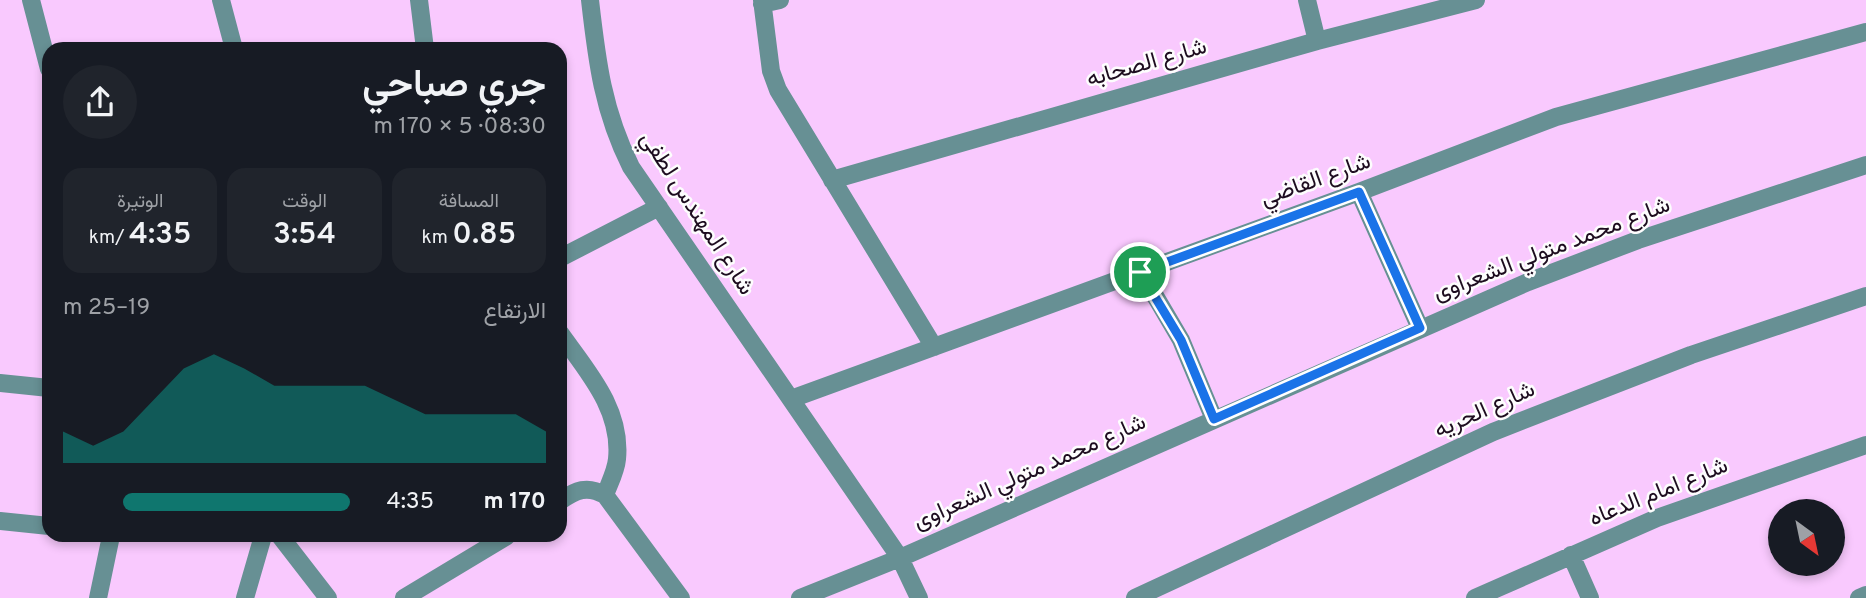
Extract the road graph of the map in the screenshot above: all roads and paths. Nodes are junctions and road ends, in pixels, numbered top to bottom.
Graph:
1 (31, 0) edge
2 (221, 0) edge
3 (419, 0) edge
4 (590, 0) edge
5 (780, 0) edge
6 (1307, 0) edge
7 (1476, 0) edge
8 (762, 2) edge
9 (1866, 32) edge
10 (1317, 41) junction
11 (42, 42) edge
12 (232, 42) edge
13 (424, 42) edge
14 (1866, 165) edge
15 (832, 180) junction
16 (1359, 192) junction
17 (659, 207) junction
18 (567, 254) edge
19 (1140, 272) junction
20 (1866, 296) edge
21 (1420, 328) junction
22 (567, 343) edge
23 (934, 347) junction
24 (0, 383) edge
25 (42, 387) edge
26 (791, 399) junction
27 (1214, 419) junction
28 (1866, 444) edge
29 (605, 495) junction
30 (567, 497) edge
31 (0, 521) edge
32 (42, 525) edge
33 (110, 542) edge
34 (261, 542) edge
35 (284, 542) edge
36 (497, 542) edge
37 (1571, 555) junction
38 (900, 558) junction
39 (1866, 595) edge
40 (98, 598) edge
41 (245, 598) edge
42 (328, 598) edge
43 (404, 598) edge
44 (681, 598) edge
45 (800, 598) edge
46 (919, 598) edge
47 (1135, 598) edge
48 (1475, 598) edge
49 (1590, 598) edge
50 (1859, 598) edge

1 - 11 street
2 - 12 street
3 - 13 street
4 - 17 street, شارع المهندس لطفي
5 - 8 street
6 - 10 street
7 - 10 street, شارع الصحابه
8 - 15 street
9 - 16 street, شارع القاضي
10 - 15 street, شارع الصحابه
14 - 21 street, شارع محمد متولي الشعراوى
15 - 23 street
16 - 19 street, شارع القاضي
16 - 21 street
17 - 18 street
17 - 26 street, شارع المهندس لطفي
19 - 23 street, شارع القاضي
19 - 27 street
20 - 47 street, شارع الحريه
21 - 27 street, شارع محمد متولي الشعراوى
22 - 29 street
23 - 26 street, شارع القاضي
24 - 25 street
26 - 38 street, شارع المهندس لطفي
27 - 38 street, شارع محمد متولي الشعراوى
28 - 37 street, شارع امام الدعاه
29 - 30 street
29 - 44 street
31 - 32 street
33 - 40 street
34 - 41 street
35 - 42 street
36 - 43 street
37 - 48 street, شارع امام الدعاه
37 - 49 street
38 - 45 street, شارع محمد متولي الشعراوى
38 - 46 street, شارع المهندس لطفي
39 - 50 street

